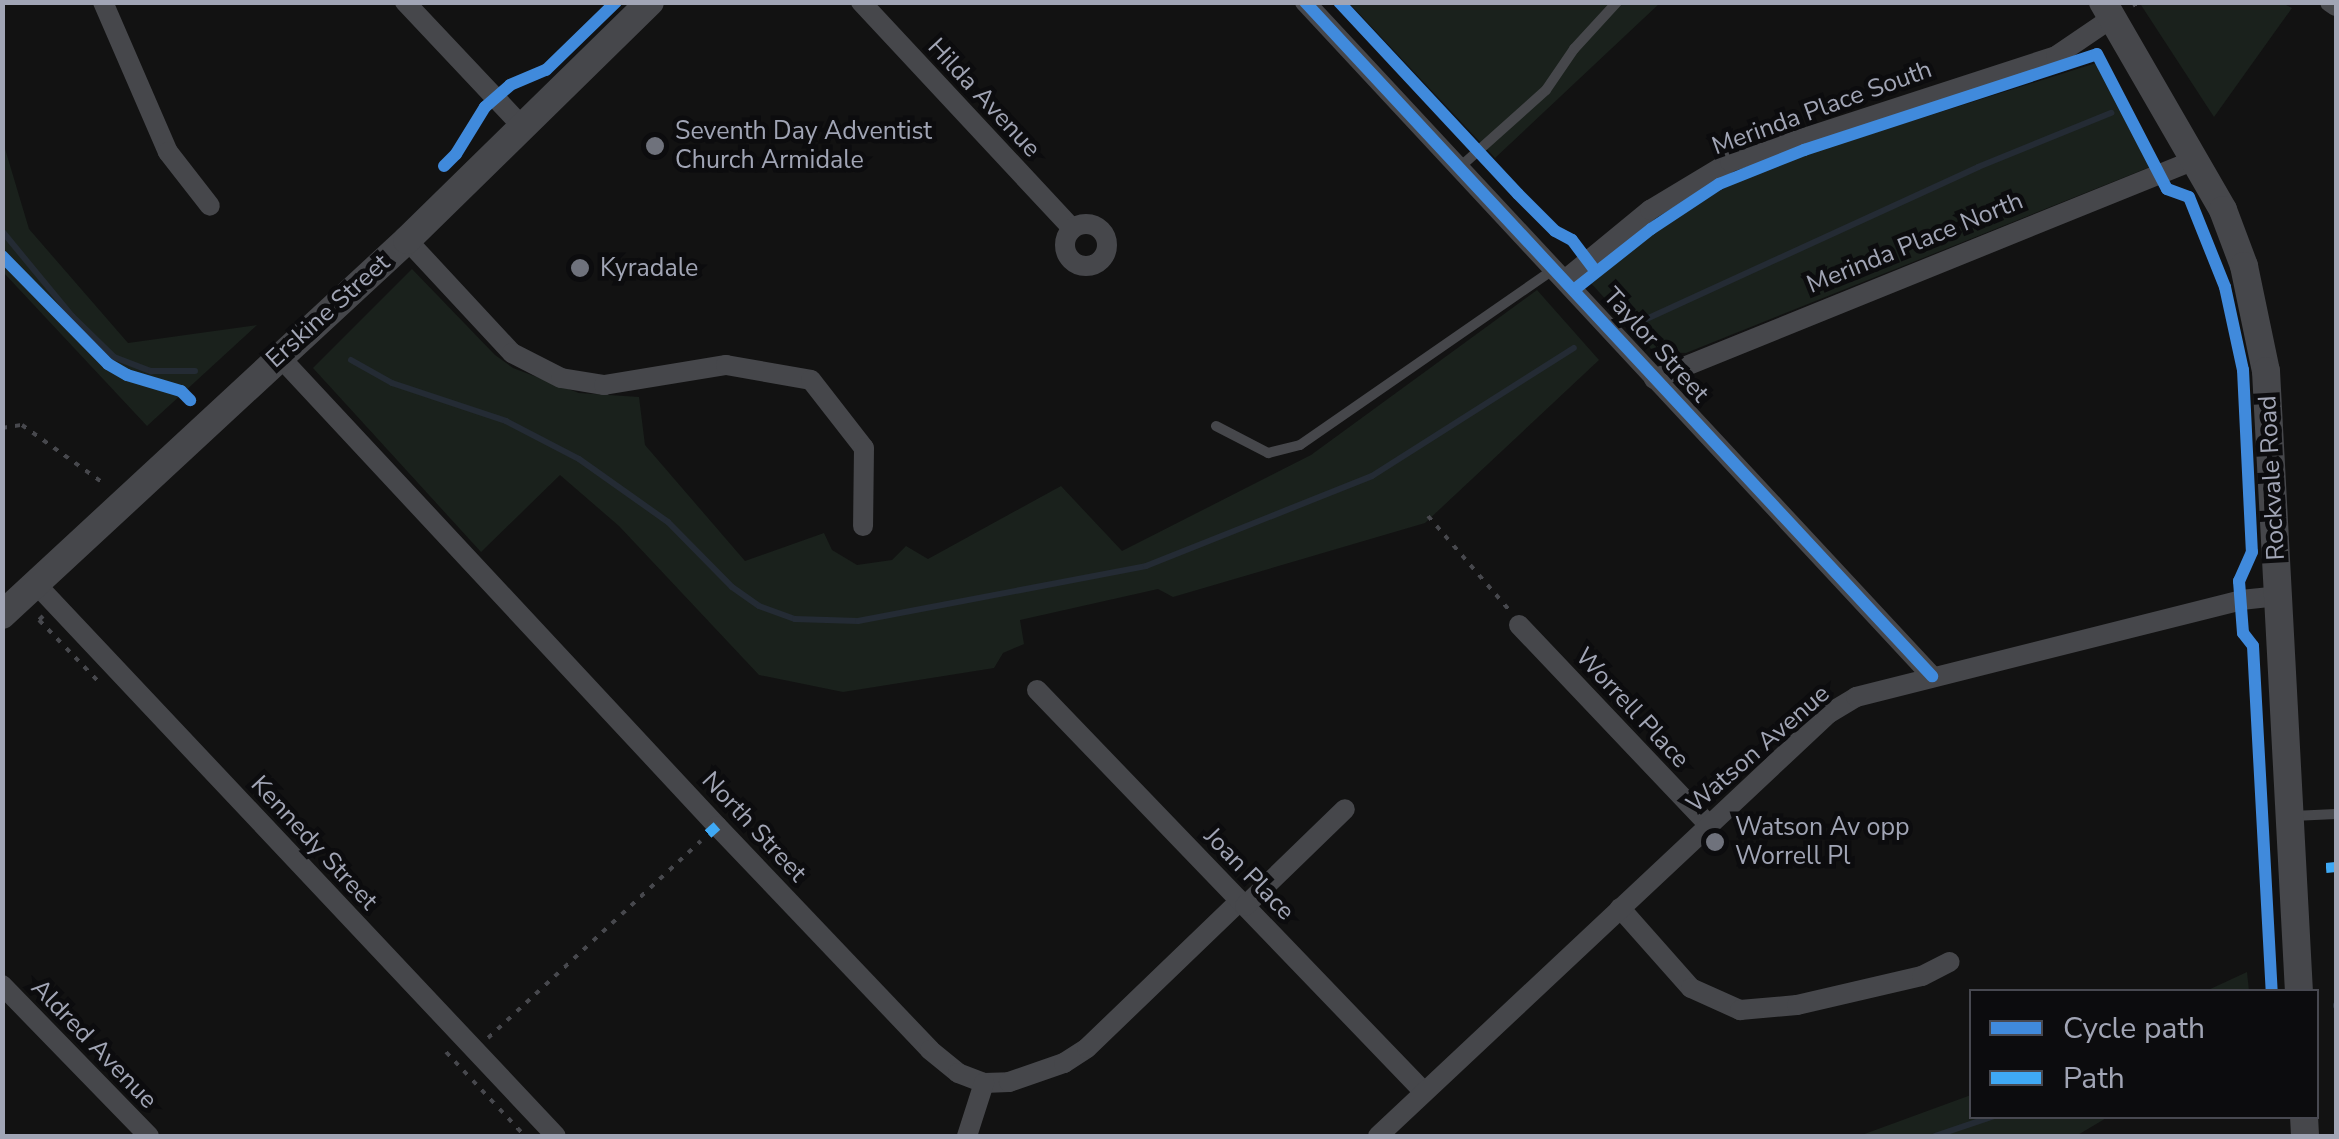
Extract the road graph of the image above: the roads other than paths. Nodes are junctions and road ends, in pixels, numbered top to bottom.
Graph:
1 (103, 2) edge
2 (404, 2) edge
3 (650, 2) edge
4 (861, 2) edge
5 (1305, 2) edge
6 (1616, 2) edge
7 (2121, 7) edge
8 (522, 125) junction
9 (2198, 159) junction
10 (1460, 167) junction
11 (210, 206) dead end
12 (1072, 228) dead end
13 (408, 240) junction
14 (1560, 274) junction
15 (278, 355) junction
16 (1654, 379) junction
17 (1216, 426) dead end
18 (863, 526) dead end
19 (36, 584) junction
20 (2278, 596) junction
21 (2, 615) edge
22 (1519, 625) dead end
23 (1932, 676) junction
24 (1037, 690) dead end
25 (1345, 808) dead end
26 (2336, 814) edge
27 (2292, 816) junction
28 (1708, 826) junction
29 (1243, 904) junction
30 (1620, 908) junction
31 (1950, 962) dead end
32 (2, 986) edge
33 (2298, 989) edge
34 (984, 1083) junction
35 (1424, 1092) junction
36 (149, 1136) edge
37 (556, 1136) edge
38 (968, 1136) edge
39 (1378, 1136) edge

1 - 11 street
2 - 8 street
3 - 8 street, Erskine Street
4 - 12 street, Hilda Avenue
5 - 10 street, Taylor Street
6 - 10 lane
7 - 9 street, Rockvale Road
7 - 14 street, Merinda Place South
8 - 13 street, Erskine Street
9 - 16 street, Merinda Place North
9 - 20 street, Rockvale Road
10 - 14 street, Taylor Street
13 - 15 street, Erskine Street
13 - 18 street
14 - 16 street, Taylor Street
14 - 17 lane
15 - 19 street, Erskine Street
15 - 34 street, North Street
16 - 23 street, Taylor Street
19 - 21 street, Erskine Street
19 - 37 street, Kennedy Street
20 - 23 street, Watson Avenue
20 - 27 street, Rockvale Road
22 - 28 street, Worrell Place
23 - 28 street, Watson Avenue
24 - 29 street, Joan Place
25 - 29 street
26 - 27 lane
27 - 33 street, Rockvale Road
28 - 30 street, Watson Avenue
29 - 34 street
29 - 35 street, Joan Place
30 - 31 street
30 - 35 street, Watson Avenue
32 - 36 street, Aldred Avenue
34 - 38 street
35 - 39 street, Watson Avenue

